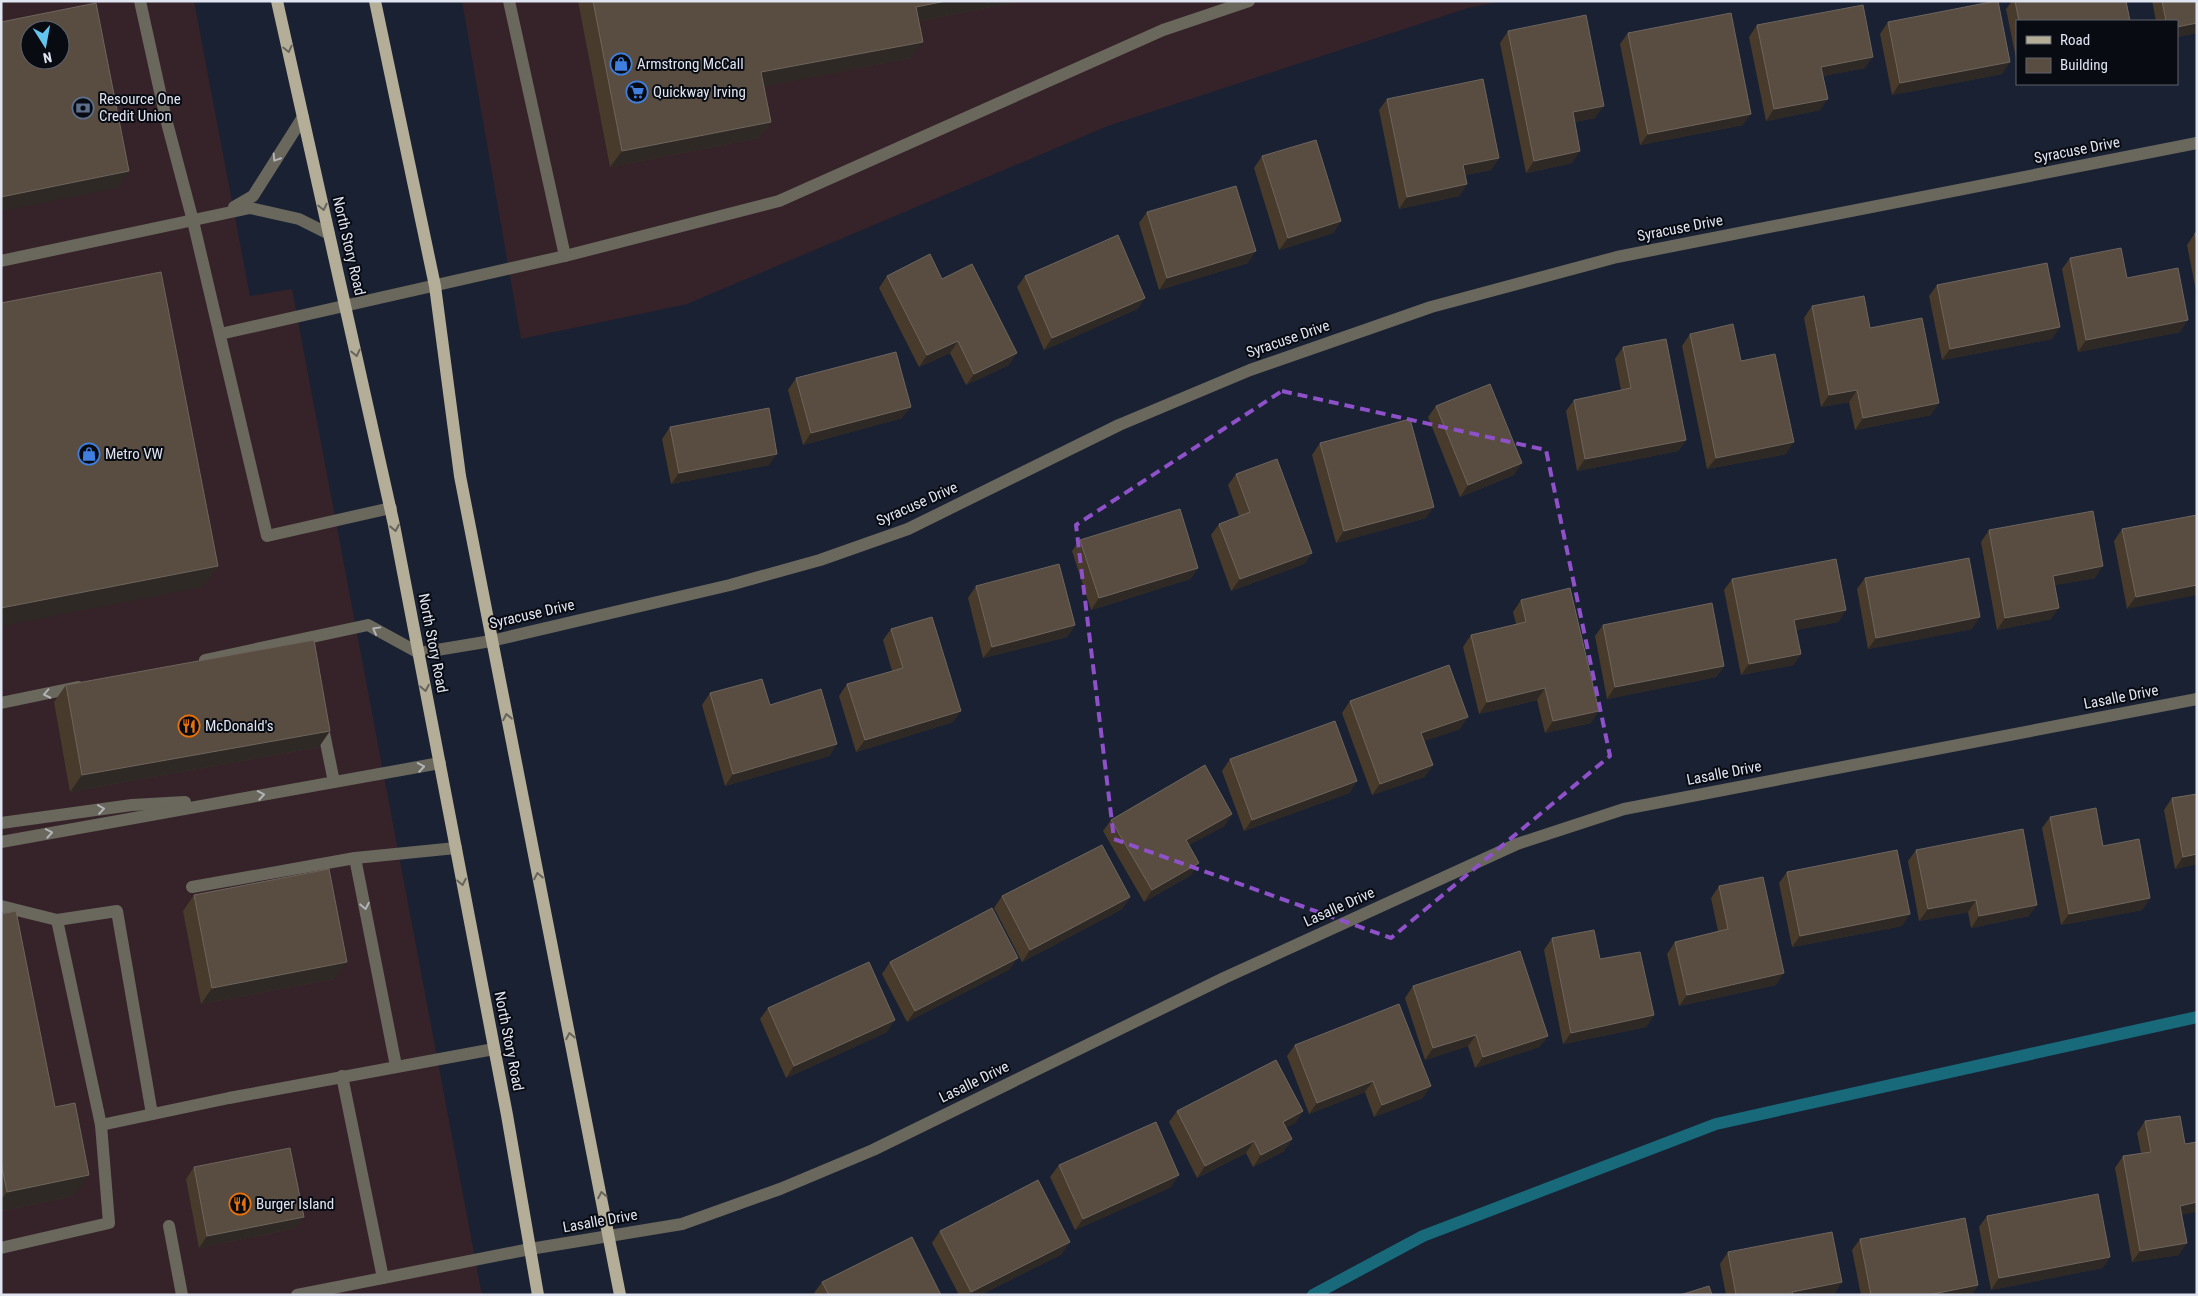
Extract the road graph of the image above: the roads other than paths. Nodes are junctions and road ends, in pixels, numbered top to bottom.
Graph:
1 (140, 1) edge
2 (277, 1) edge
3 (375, 1) edge
4 (509, 1) edge
5 (1249, 1) edge
6 (303, 117) junction
7 (2197, 143) edge
8 (223, 214) junction
9 (193, 221) junction
10 (329, 234) junction
11 (565, 256) junction
12 (1, 261) edge
13 (435, 286) junction
14 (345, 305) junction
15 (220, 334) junction
16 (390, 508) junction
17 (492, 641) junction
18 (419, 653) junction
19 (191, 663) edge
20 (86, 685) edge
21 (2197, 699) edge
22 (1, 703) edge
23 (320, 715) edge
24 (440, 763) junction
25 (334, 782) junction
26 (237, 799) junction
27 (1, 823) edge
28 (1, 842) edge
29 (456, 848) junction
30 (355, 858) junction
31 (192, 887) dead end
32 (1, 906) edge
33 (57, 920) junction
34 (494, 1049) junction
35 (396, 1066) junction
36 (342, 1076) junction
37 (152, 1114) junction
38 (101, 1125) junction
39 (169, 1226) dead end
40 (610, 1235) junction
41 (1, 1248) edge
42 (530, 1249) junction
43 (383, 1278) junction
44 (182, 1295) edge
45 (297, 1295) edge
46 (538, 1295) edge
47 (620, 1295) edge

1 - 9 street
2 -> 6 main road, North Story Road
3 - 13 main road
4 - 11 street
5 - 11 street
6 -> 8 street
6 -> 10 main road, North Story Road
7 - 17 street, Syracuse Drive
8 - 9 street
8 - 10 street
9 - 12 street
9 - 15 street
10 - 14 main road, North Story Road
11 - 13 street
13 - 14 street
13 - 17 main road
14 - 15 street
14 -> 16 main road, North Story Road
15 - 16 street
16 -> 18 main road, North Story Road
17 - 18 street, Syracuse Drive
40 -> 17 main road
18 -> 19 street
18 -> 24 main road, North Story Road
20 -> 22 street
21 - 40 street, Lasalle Drive
23 - 25 street
25 -> 24 street
24 - 29 main road, North Story Road
26 -> 25 street
27 -> 26 street
28 -> 26 street
29 - 30 street
29 -> 34 main road, North Story Road
30 - 31 street
30 -> 35 street
32 - 33 street
33 - 37 street
33 - 38 street
34 - 35 street
34 - 42 main road, North Story Road
35 - 36 street
36 - 37 street
36 - 43 street
37 - 38 street
38 - 41 street
39 - 44 street
40 - 42 street, Lasalle Drive
40 - 47 main road
42 - 43 street, Lasalle Drive
42 - 46 main road, North Story Road
43 - 45 street, Lasalle Drive

